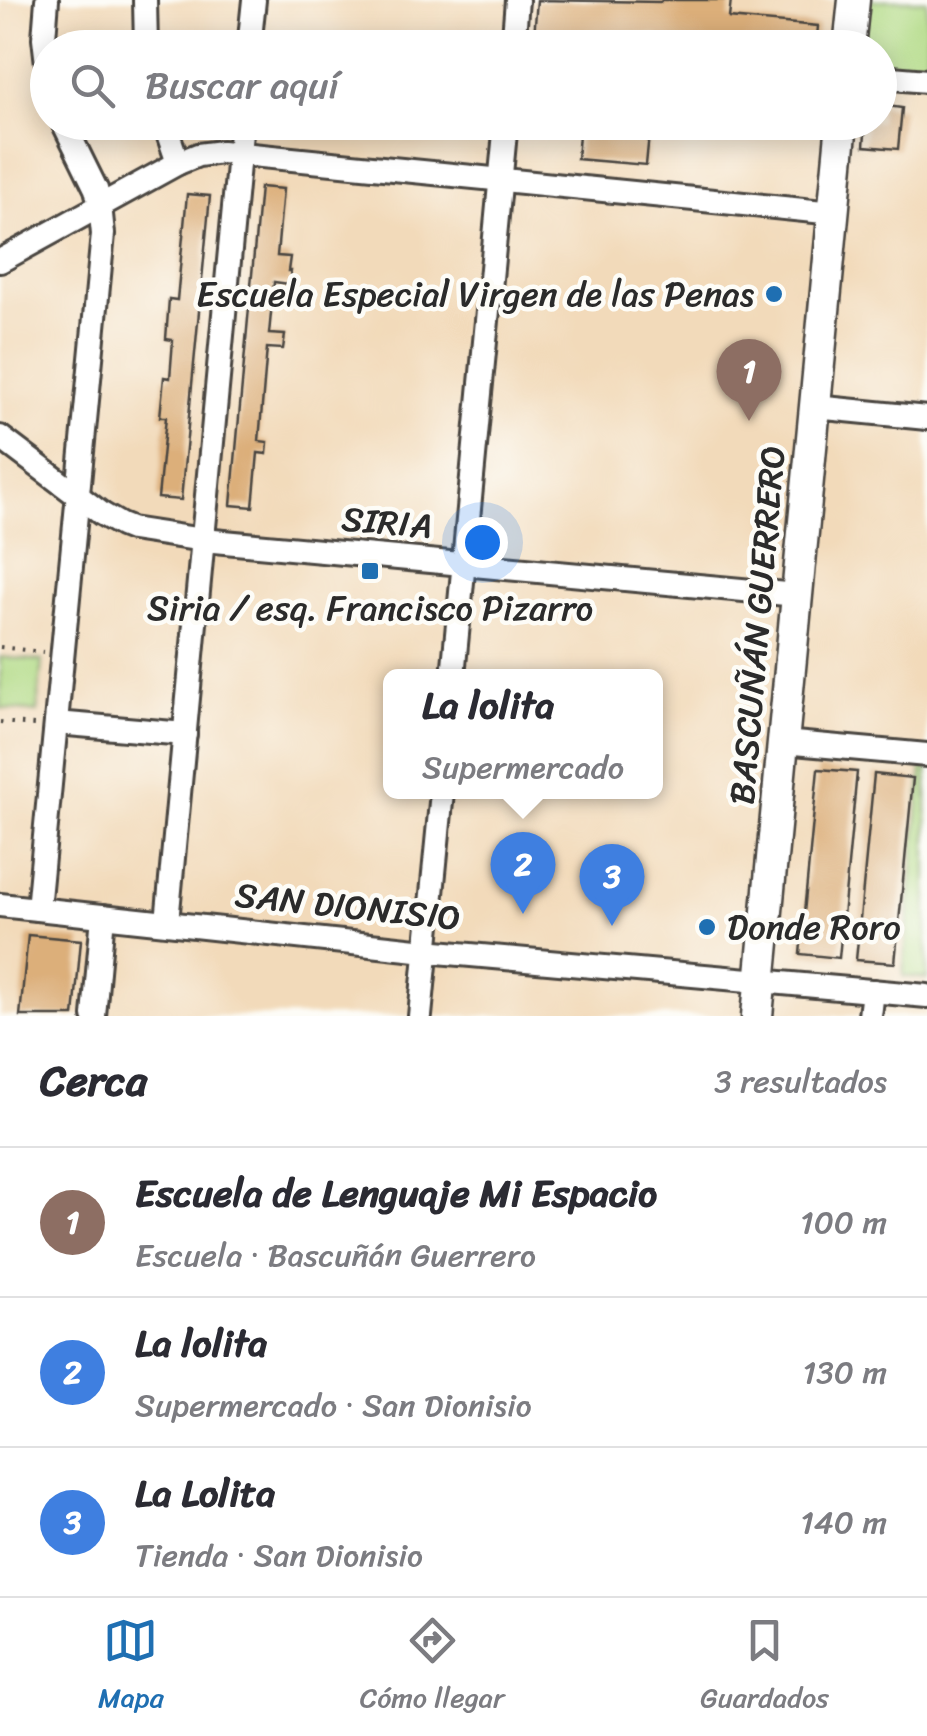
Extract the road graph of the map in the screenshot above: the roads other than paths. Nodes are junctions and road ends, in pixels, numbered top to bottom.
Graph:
1 (47, 0) edge
2 (145, 0) edge
3 (254, 0) edge
4 (517, 0) edge
5 (854, 0) edge
6 (45, 30) edge
7 (146, 30) edge
8 (251, 30) edge
9 (514, 30) edge
10 (851, 30) edge
11 (897, 79) edge
12 (927, 82) edge
13 (72, 140) edge
14 (170, 140) edge
15 (240, 140) edge
16 (504, 140) edge
17 (840, 140) edge
18 (239, 154) junction
19 (178, 162) junction
20 (500, 180) junction
21 (100, 205) junction
22 (834, 213) junction
23 (0, 261) edge
24 (815, 407) junction
25 (927, 418) edge
26 (0, 437) edge
27 (78, 494) junction
28 (203, 540) junction
29 (464, 564) junction
30 (797, 595) junction
31 (454, 669) edge
32 (56, 723) junction
33 (185, 734) junction
34 (783, 742) junction
35 (927, 755) edge
36 (441, 799) edge
37 (0, 906) edge
38 (38, 910) junction
39 (103, 916) junction
40 (167, 922) junction
41 (426, 951) junction
42 (760, 981) junction
43 (873, 991) junction
44 (927, 996) edge
45 (94, 1016) edge
46 (420, 1016) edge
47 (757, 1016) edge
48 (870, 1016) edge

1 - 6 street
2 - 7 street
3 - 8 street
4 - 9 street
5 - 10 main road
11 - 12 street
13 - 21 street
14 - 19 street
15 - 18 street
16 - 20 street
17 - 22 main road, BASCUÑÁN GUERRERO
18 - 19 street
18 - 20 street
18 - 28 street
19 - 21 street
20 - 22 street
20 - 29 street
21 - 23 street
21 - 27 street
22 - 24 main road, BASCUÑÁN GUERRERO
24 - 25 street
24 - 30 main road, BASCUÑÁN GUERRERO
26 - 27 street, SIRIA
27 - 28 street, SIRIA
27 - 32 street
28 - 29 street, SIRIA
28 - 33 street
29 - 30 street, SIRIA
29 - 31 street
30 - 34 main road, BASCUÑÁN GUERRERO
32 - 33 street
32 - 38 street
33 - 40 street
34 - 35 street
34 - 42 main road, BASCUÑÁN GUERRERO
36 - 41 street
37 - 38 street, SAN DIONISIO
38 - 39 street, SAN DIONISIO
39 - 40 street, SAN DIONISIO
39 - 45 street
40 - 41 street, SAN DIONISIO
41 - 42 street, SAN DIONISIO
41 - 46 street
42 - 43 street, SAN DIONISIO
42 - 47 main road, BASCUÑÁN GUERRERO
43 - 44 street, SAN DIONISIO
43 - 48 street

